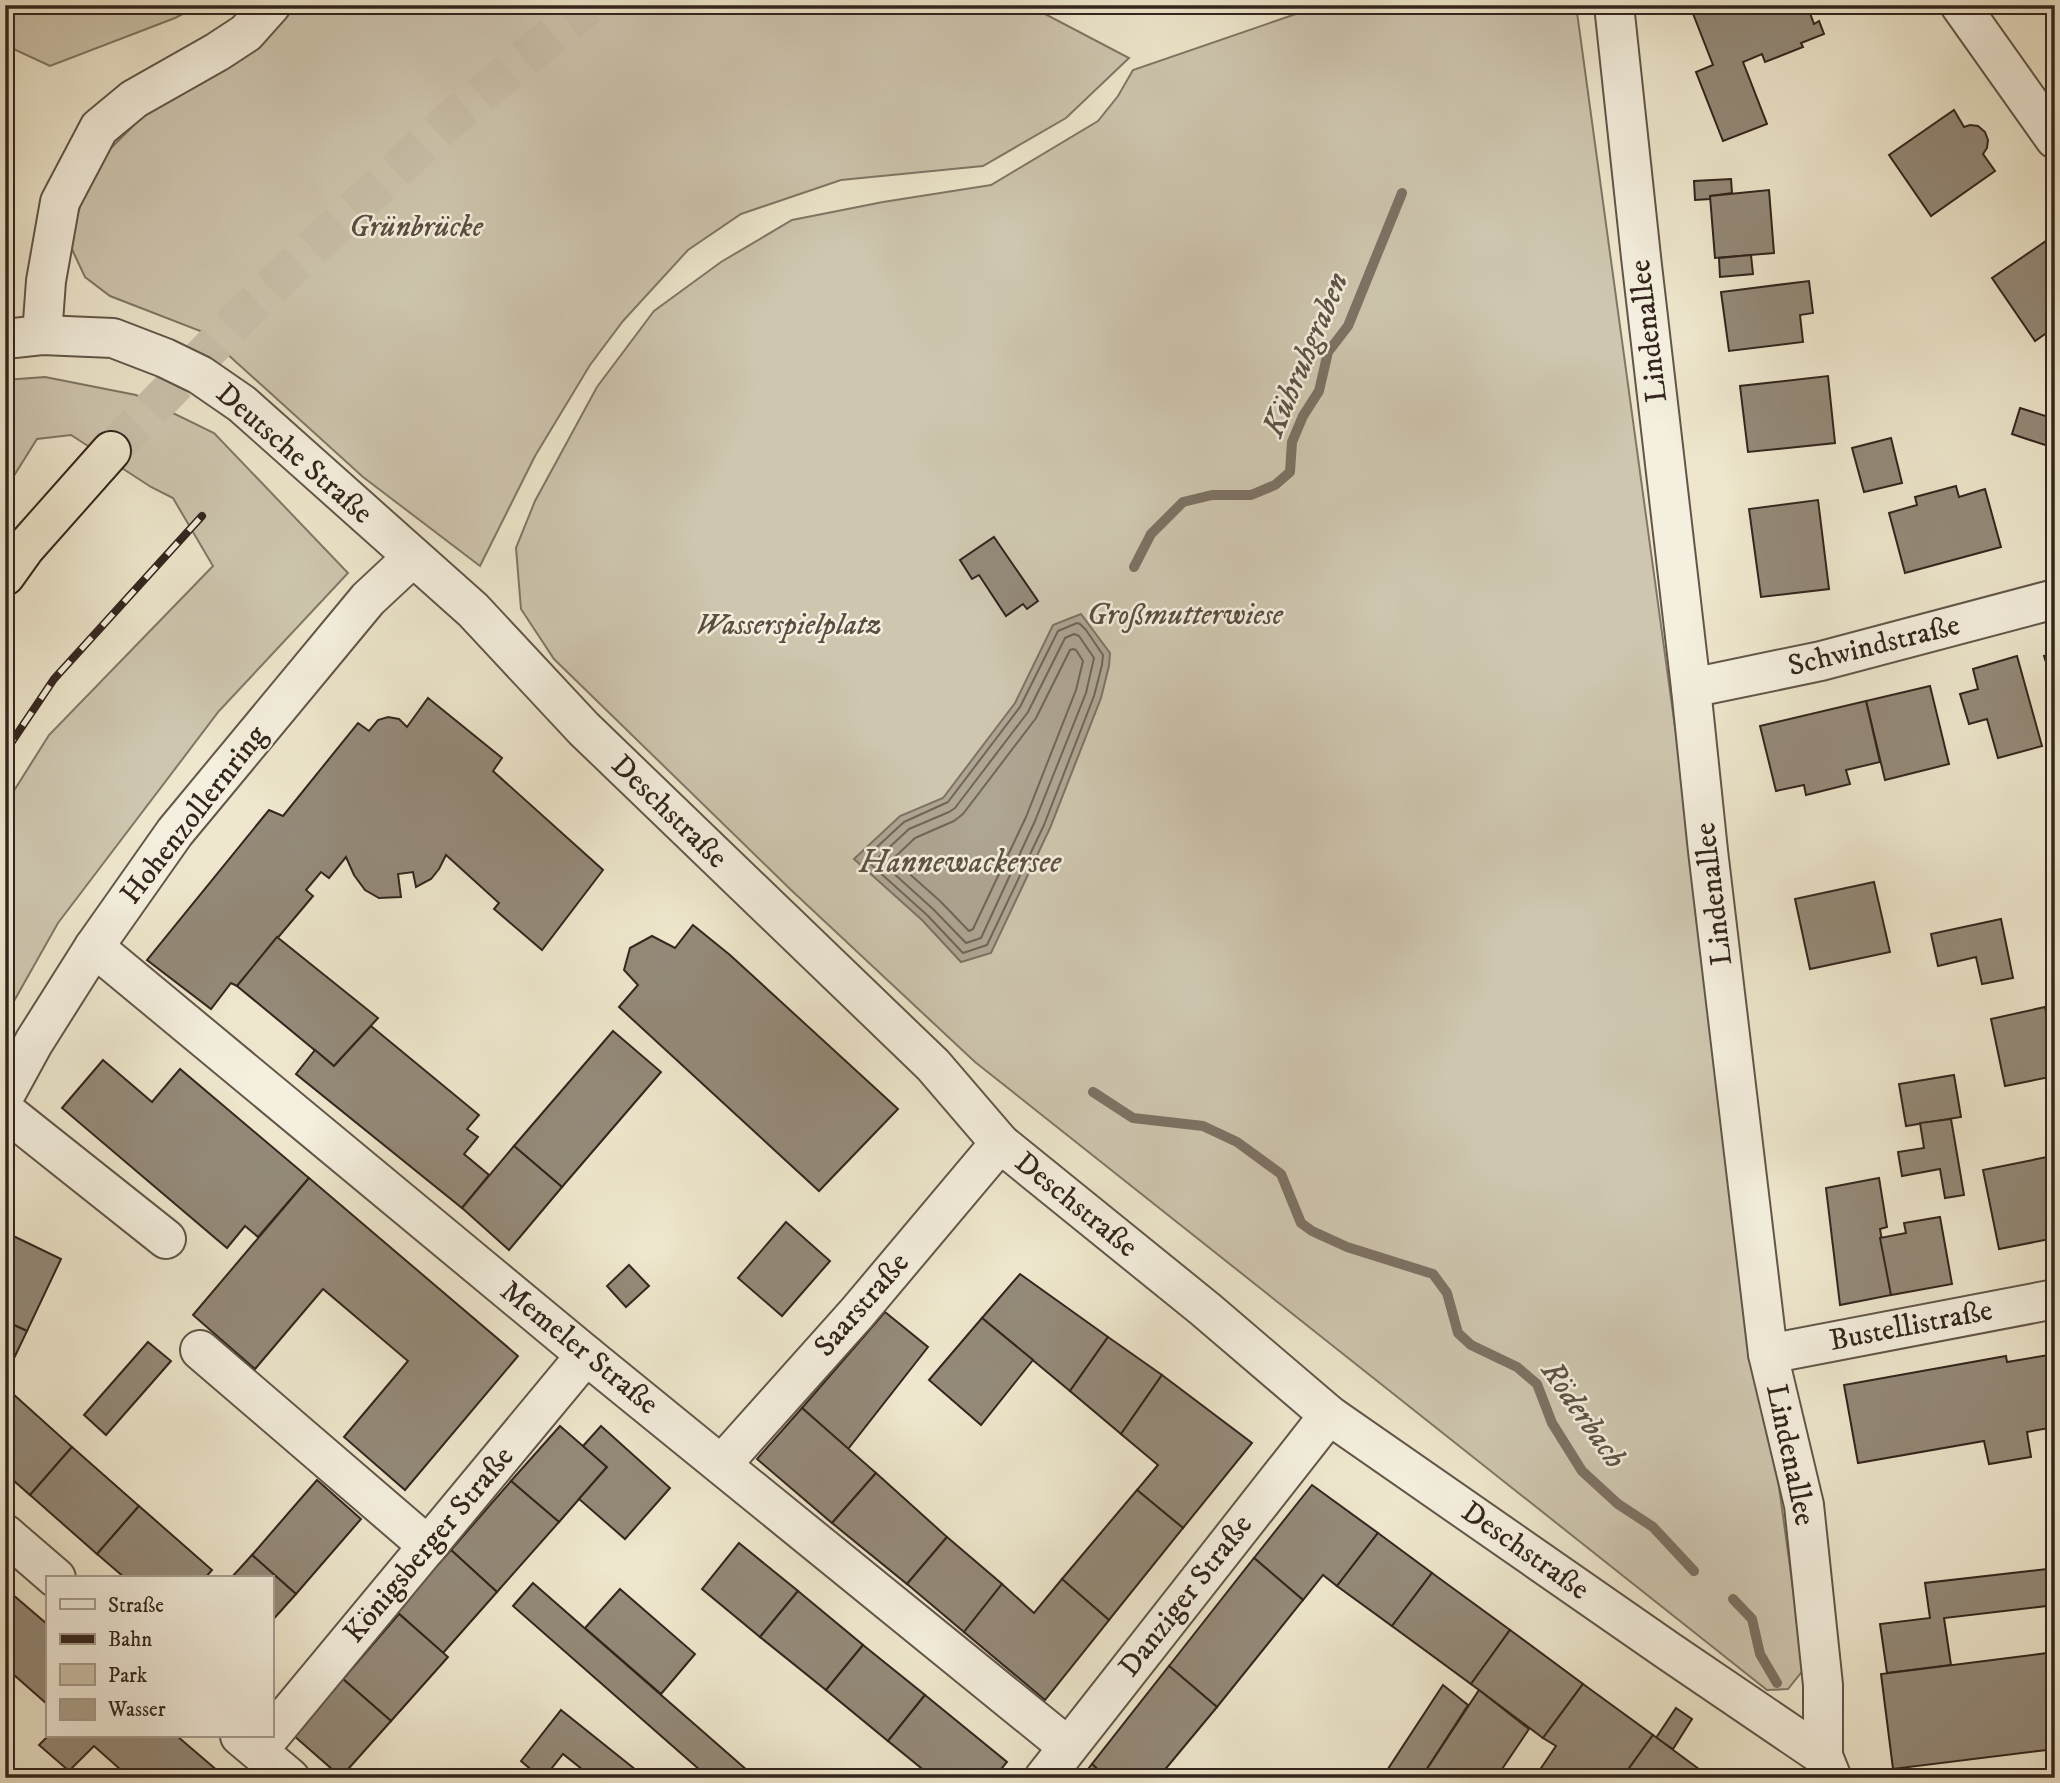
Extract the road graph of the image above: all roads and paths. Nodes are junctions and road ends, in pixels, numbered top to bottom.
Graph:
1 (271, 5) edge
2 (1614, 5) edge
3 (1960, 5) edge
4 (2055, 139) edge
5 (24, 337) edge
6 (111, 451) tunnel mouth
7 (413, 557) junction
8 (5, 576) edge
9 (2055, 599) edge
10 (1692, 688) junction
11 (94, 947) junction
12 (5, 1095) edge
13 (5, 1111) edge
14 (1000, 1143) junction
15 (166, 1239) dead end
16 (2055, 1299) edge
17 (200, 1350) dead end
18 (1768, 1354) junction
19 (586, 1355) junction
20 (1329, 1415) junction
21 (722, 1464) junction
22 (5, 1534) edge
23 (428, 1546) junction
24 (54, 1576) edge
25 (273, 1724) edge
26 (260, 1739) edge
27 (1068, 1746) junction
28 (1824, 1771) edge
29 (290, 1778) edge
30 (1044, 1778) edge

1 - 5 street
2 - 10 street, Lindenallee
3 - 4 street
5 - 7 street, Deutsche Straße
6 - 8 highway
7 - 11 street, Hohenzollernring
7 - 14 street, Deschstraße
9 - 10 street, Schwindstraße
10 - 18 street, Lindenallee
11 - 12 street, Hohenzollernring
11 - 19 street, Memeler Straße
13 - 15 street
14 - 20 street, Deschstraße
14 - 21 street, Saarstraße
16 - 18 street, Bustellistraße
17 - 23 street
18 - 28 street, Lindenallee
19 - 21 street, Memeler Straße
19 - 23 street, Königsberger Straße
20 - 27 street, Danziger Straße
20 - 28 street, Deschstraße
21 - 27 street, Memeler Straße
22 - 24 street
23 - 25 street, Königsberger Straße
26 - 29 street
27 - 30 street, Danziger Straße

